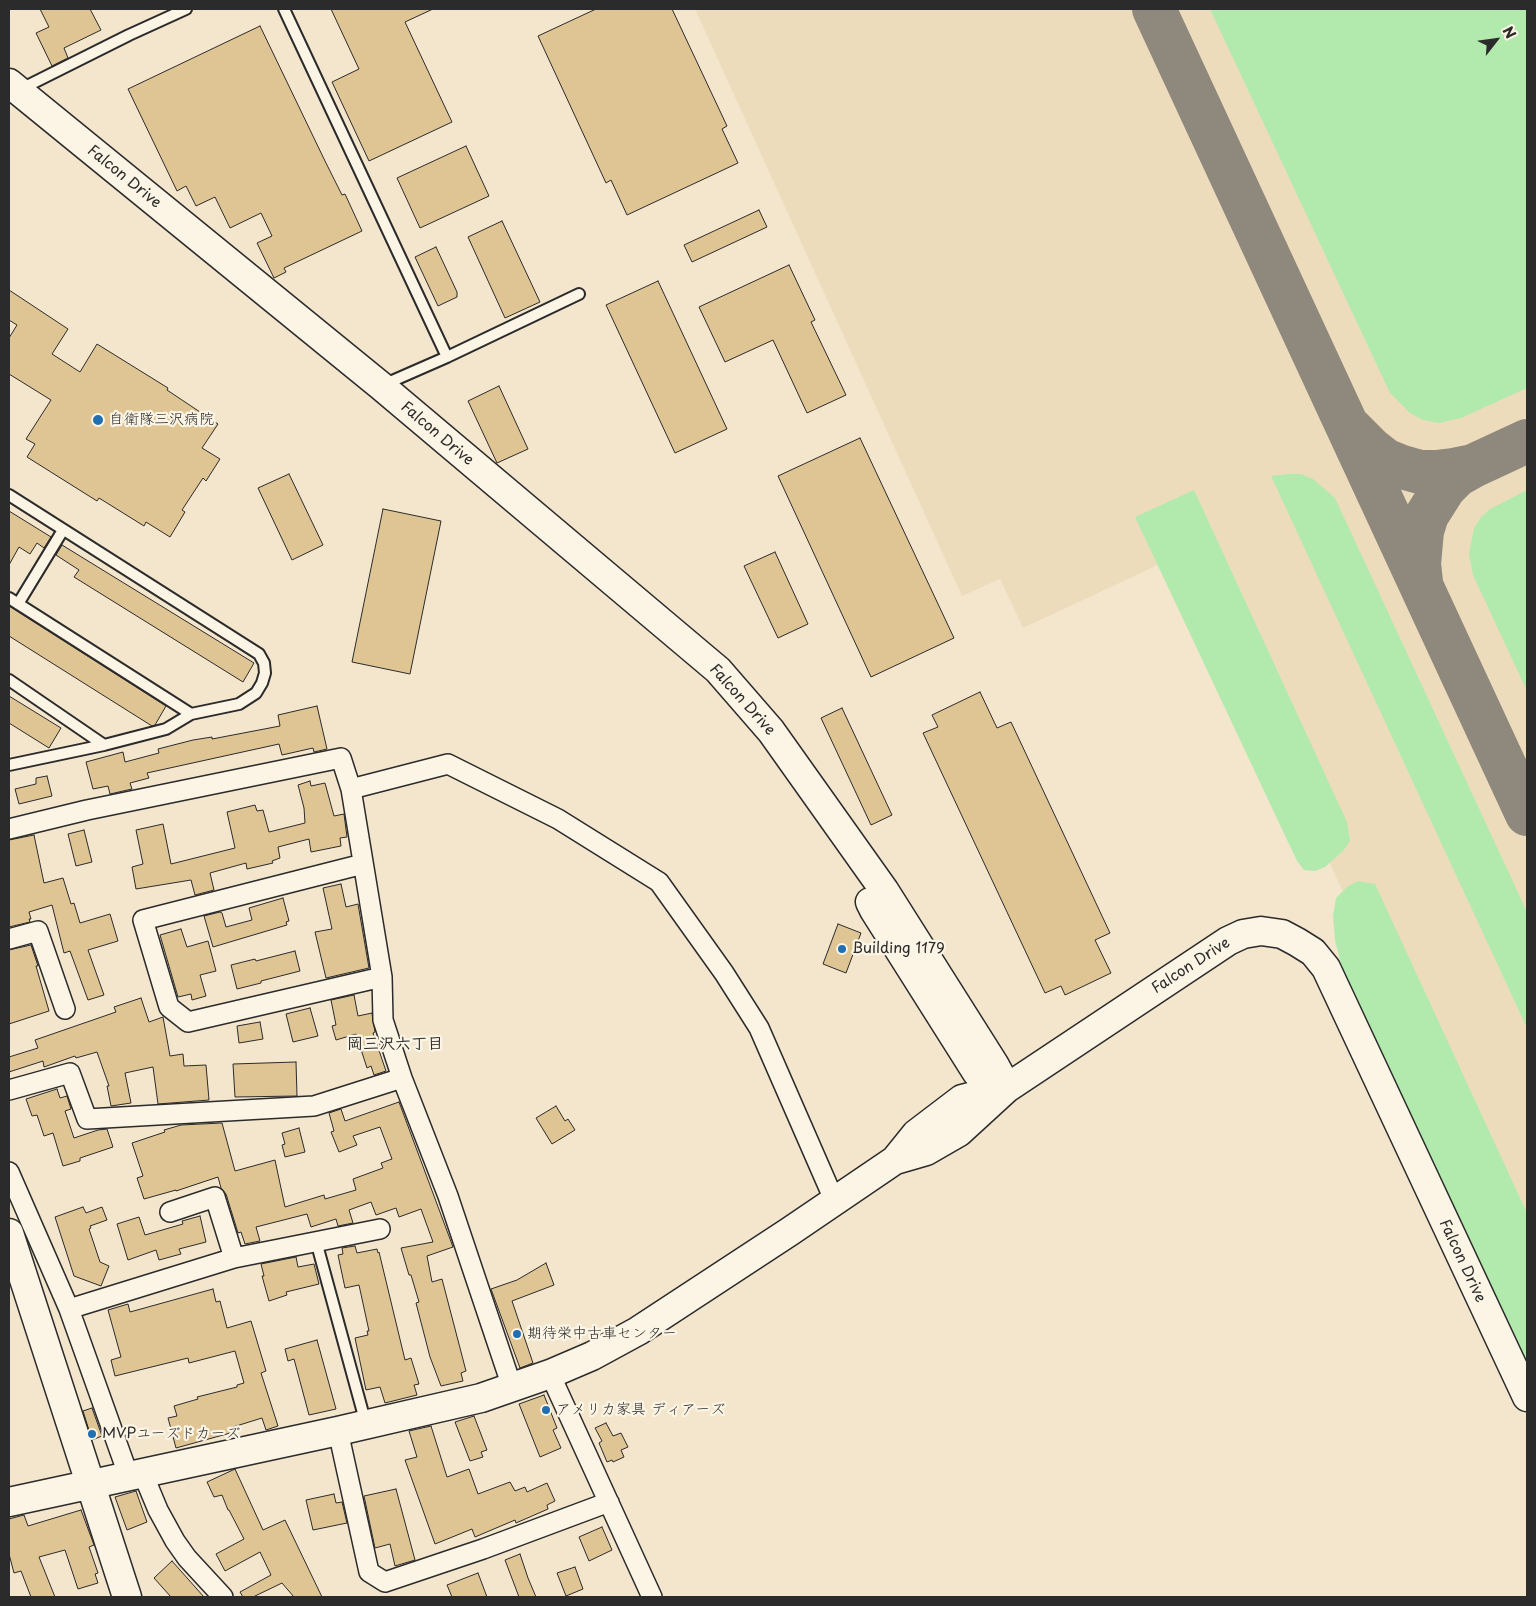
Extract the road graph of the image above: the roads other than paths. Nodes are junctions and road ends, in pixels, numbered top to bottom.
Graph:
1 (186, 9) edge
2 (284, 9) edge
3 (14, 86) edge
4 (580, 294) dead end
5 (447, 357) junction
6 (381, 386) junction
7 (9, 495) edge
8 (63, 530) junction
9 (13, 601) edge
10 (9, 680) edge
11 (190, 714) junction
12 (104, 745) junction
13 (9, 765) edge
14 (351, 789) junction
15 (833, 818) junction
16 (9, 829) edge
17 (363, 864) junction
18 (9, 939) edge
19 (382, 977) junction
20 (65, 1009) dead end
21 (968, 1060) junction
22 (402, 1078) junction
23 (1007, 1088) junction
24 (9, 1090) edge
25 (962, 1099) junction
26 (895, 1160) junction
27 (9, 1172) edge
28 (835, 1202) junction
29 (170, 1212) dead end
30 (380, 1228) dead end
31 (9, 1233) edge
32 (316, 1241) junction
33 (234, 1258) junction
34 (69, 1309) junction
35 (550, 1374) junction
36 (512, 1387) junction
37 (1527, 1398) edge
38 (366, 1425) junction
39 (338, 1431) junction
40 (136, 1475) junction
41 (90, 1485) junction
42 (9, 1502) edge
43 (609, 1502) junction
44 (127, 1597) edge
45 (223, 1597) edge
46 (652, 1597) edge

1 - 3 lane
2 - 5 lane
3 - 6 street, Falcon Drive
4 - 5 lane
5 - 6 lane
6 - 15 street, Falcon Drive
7 - 8 lane
8 - 9 lane
8 - 11 lane
9 - 11 lane
10 - 12 lane
11 - 12 lane
12 - 13 lane
14 - 16 street
14 - 17 street
14 - 28 street
15 - 21 street, Falcon Drive
15 - 23 street, Falcon Drive
17 - 19 street
17 - 19 street
18 - 20 street
19 - 22 street
21 - 23 street, Falcon Drive
21 - 25 street
22 - 24 street
22 - 36 street
23 - 25 street
23 - 26 street
23 - 37 street, Falcon Drive
25 - 26 street
26 - 28 street
27 - 34 street
28 - 35 street
29 - 33 street
30 - 32 street
31 - 41 street
32 - 33 street
32 - 38 lane
33 - 34 street
34 - 40 street
35 - 36 street
35 - 43 street
36 - 38 street
38 - 39 street
39 - 40 street
39 - 43 street
40 - 41 street
40 - 45 street
41 - 42 street
41 - 44 street
43 - 46 street

